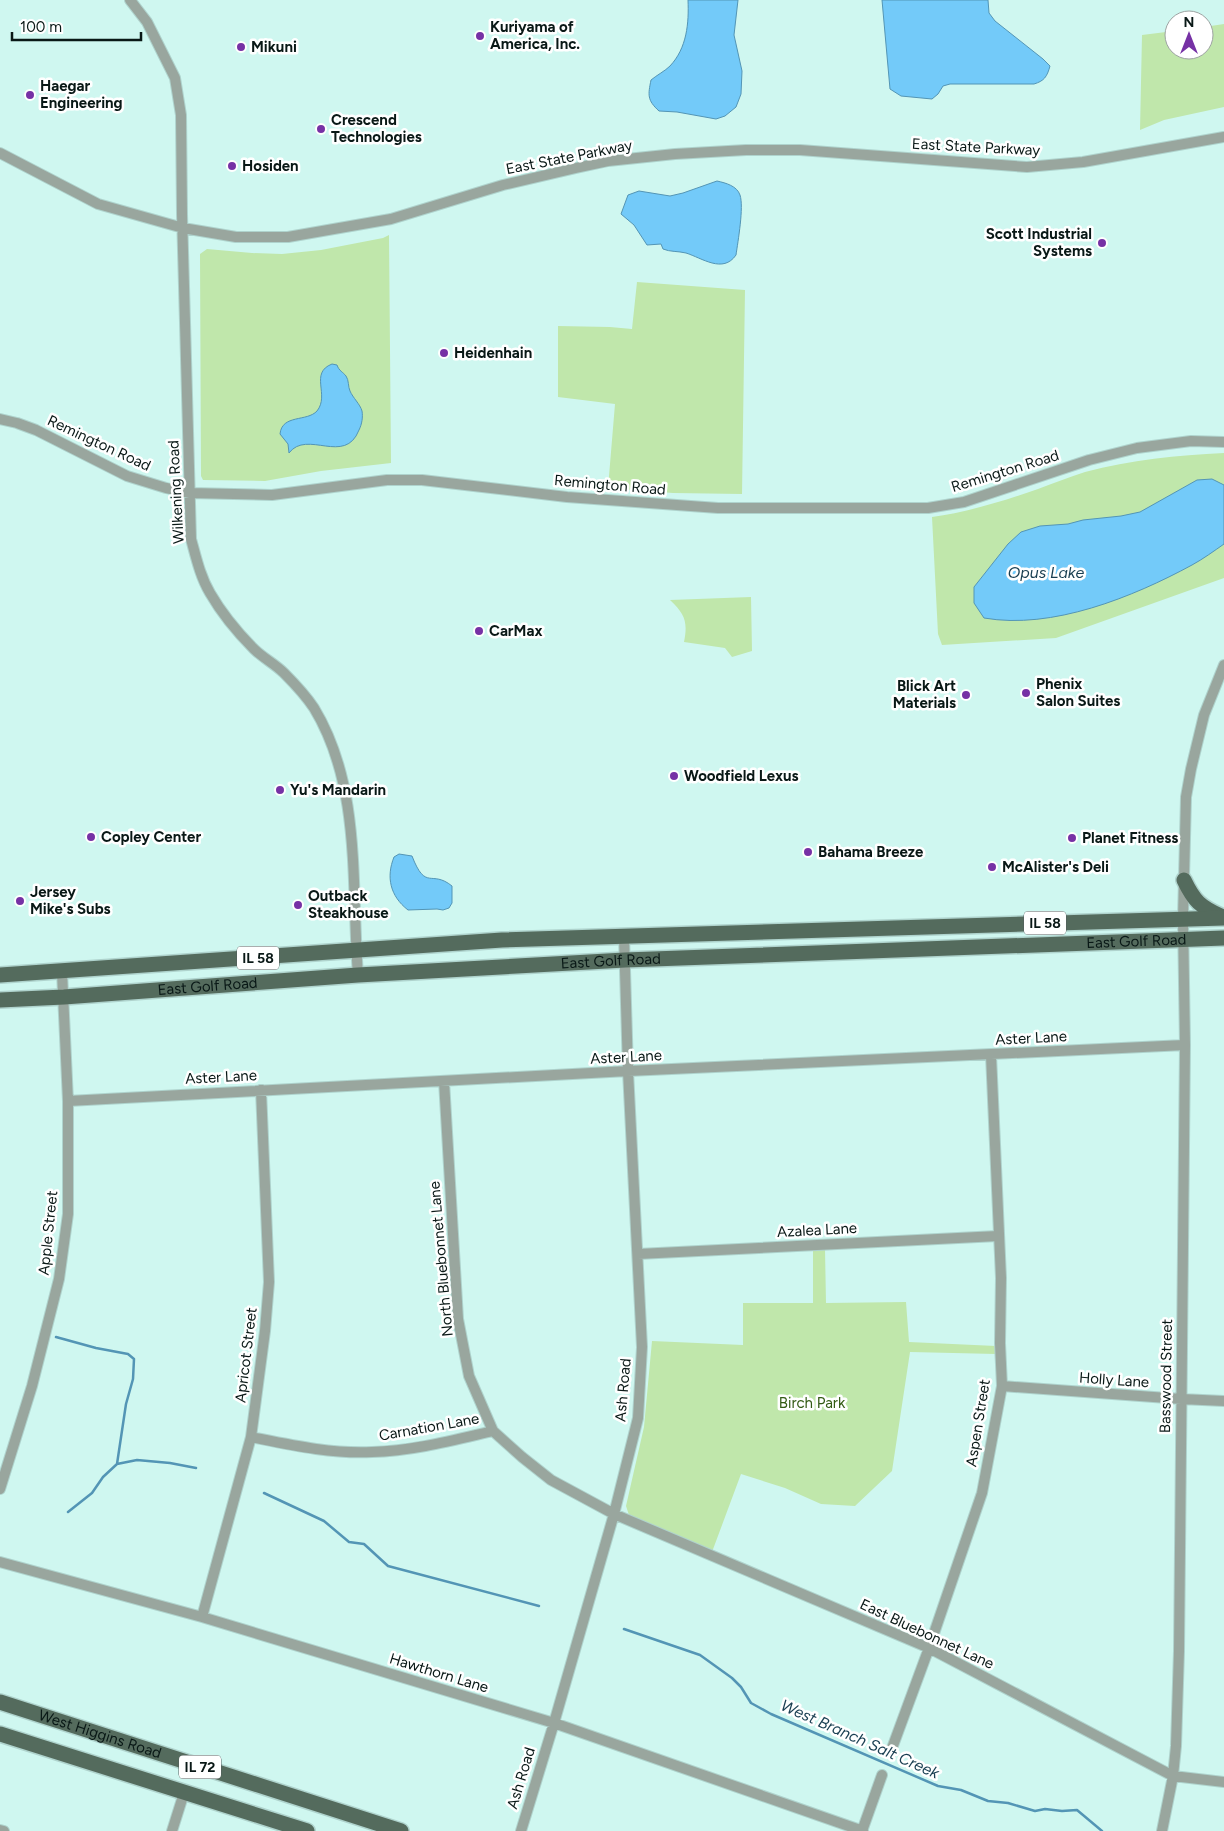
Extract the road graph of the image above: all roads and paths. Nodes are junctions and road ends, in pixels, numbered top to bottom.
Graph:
1 (130, 0) edge
2 (1224, 137) edge
3 (0, 153) edge
4 (183, 228) junction
5 (0, 419) edge
6 (1224, 442) edge
7 (190, 493) junction
8 (1224, 664) edge
9 (1184, 880) junction
10 (1224, 918) edge
11 (1183, 919) junction
12 (624, 936) junction
13 (1183, 938) junction
14 (1224, 938) edge
15 (356, 951) junction
16 (625, 960) junction
17 (62, 972) junction
18 (0, 975) edge
19 (358, 975) junction
20 (64, 997) junction
21 (0, 1000) edge
22 (1185, 1045) junction
23 (991, 1055) junction
24 (628, 1071) junction
25 (444, 1081) junction
26 (261, 1090) junction
27 (68, 1101) junction
28 (998, 1236) junction
29 (638, 1254) junction
30 (1002, 1386) junction
31 (1181, 1400) junction
32 (1224, 1401) edge
33 (493, 1431) junction
34 (251, 1437) junction
35 (0, 1489) edge
36 (614, 1514) junction
37 (0, 1562) edge
38 (202, 1618) junction
39 (929, 1648) junction
40 (0, 1702) edge
41 (554, 1723) junction
42 (0, 1734) edge
43 (891, 1750) dead end
44 (882, 1776) dead end
45 (1173, 1776) junction
46 (1224, 1782) edge
47 (184, 1792) junction
48 (0, 1830) edge
49 (4, 1831) edge
50 (172, 1831) edge
51 (307, 1831) edge
52 (401, 1831) edge
53 (521, 1831) edge
54 (862, 1831) edge
55 (1162, 1831) edge

1 - 4 street, Wilkening Road
2 - 4 street, East State Parkway
3 - 4 street, East State Parkway
4 - 7 street, Wilkening Road
5 - 7 street, Remington Road
6 - 7 street, Remington Road
7 - 15 street, Wilkening Road
8 - 9 street, Basswood Street
9 - 10 main road
9 - 11 street, Basswood Street
10 - 11 main road, East Golf Road / IL 58
11 - 12 main road, East Golf Road / IL 58
11 - 13 street, Basswood Street
12 - 15 main road, East Golf Road / IL 58
12 - 16 street, Ash Road
13 - 14 main road, East Golf Road / IL 58
13 - 16 main road, East Golf Road / IL 58
13 - 22 street, Basswood Street
15 - 17 main road, East Golf Road / IL 58
15 - 19 street, Wilkening Road
16 - 19 main road, East Golf Road / IL 58
16 - 24 street, Ash Road
17 - 18 main road, East Golf Road / IL 58
17 - 20 street, Apple Street
19 - 20 main road, East Golf Road / IL 58
20 - 21 main road, East Golf Road / IL 58
20 - 27 street, Apple Street
22 - 23 street, Aster Lane
22 - 31 street, Basswood Street
23 - 24 street, Aster Lane
23 - 28 street, Aspen Street
24 - 25 street, Aster Lane
24 - 29 street, Ash Road
25 - 26 street, Aster Lane
25 - 33 street, North Bluebonnet Lane
26 - 27 street, Aster Lane
26 - 34 street, Apricot Street
27 - 35 street, Apple Street
28 - 29 street, Azalea Lane
28 - 30 street, Aspen Street
29 - 36 street, Ash Road
30 - 31 street, Holly Lane
30 - 39 street, Aspen Street
31 - 32 street, Holly Lane
31 - 45 street, Basswood Street
33 - 34 street, Carnation Lane
33 - 36 street, North Bluebonnet Lane
34 - 38 street, Apricot Street
36 - 39 street, East Bluebonnet Lane
36 - 41 street, Ash Road
37 - 38 street, Hawthorn Lane
38 - 41 street, Hawthorn Lane
39 - 43 street, Aspen Street
39 - 45 street, East Bluebonnet Lane
40 - 52 main road, West Higgins Road / IL 72
41 - 53 street, Ash Road
41 - 54 street, Hawthorn Lane
42 - 47 main road, West Higgins Road / IL 72
44 - 54 street
45 - 46 street, East Bluebonnet Lane
45 - 55 street, Basswood Street
47 - 50 street
47 - 51 main road, West Higgins Road / IL 72
48 - 49 street

